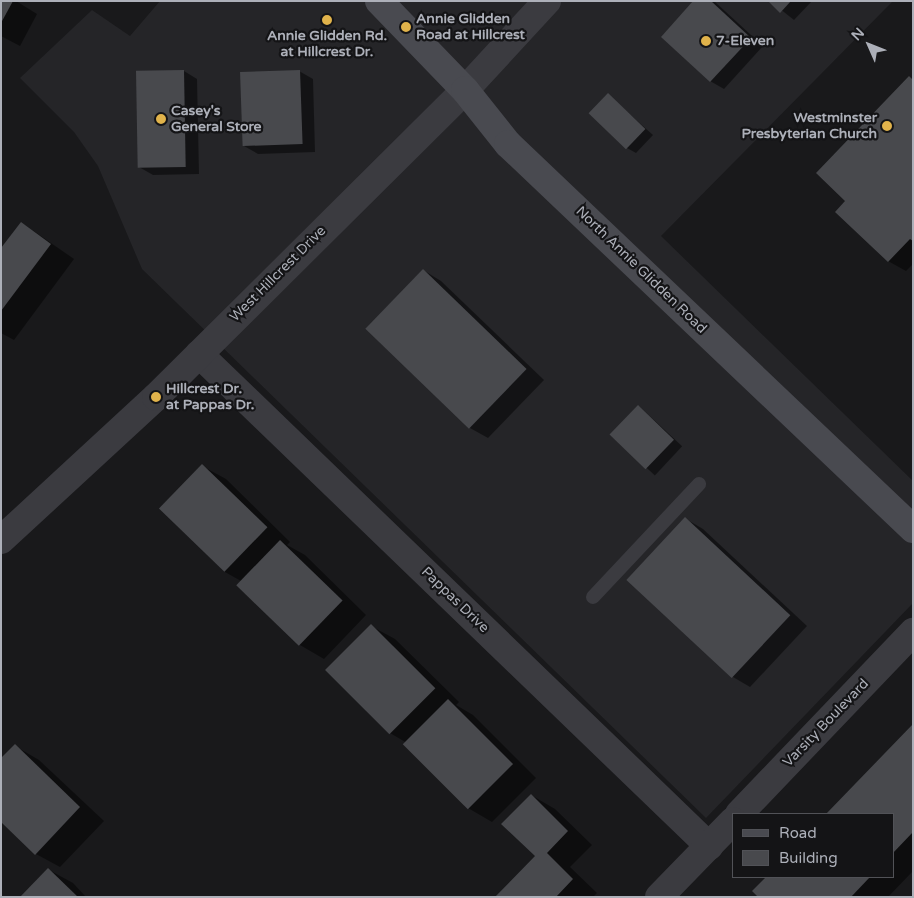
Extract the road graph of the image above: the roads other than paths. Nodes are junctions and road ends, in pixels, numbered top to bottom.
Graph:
1 (379, 1) edge
2 (548, 1) edge
3 (465, 90) junction
4 (199, 354) junction
5 (699, 484) dead end
6 (913, 529) edge
7 (1, 540) edge
8 (593, 597) dead end
9 (913, 632) edge
10 (740, 813) edge
11 (732, 822) edge
12 (709, 846) junction
13 (659, 897) edge

1 - 3 main road, North Annie Glidden Road
2 - 3 street, West Hillcrest Drive
3 - 4 street, West Hillcrest Drive
3 - 6 main road, North Annie Glidden Road
4 - 7 street, West Hillcrest Drive
4 - 12 street, Pappas Drive
5 - 8 lane
9 - 10 street, Varsity Boulevard
11 - 12 street
12 - 13 street

